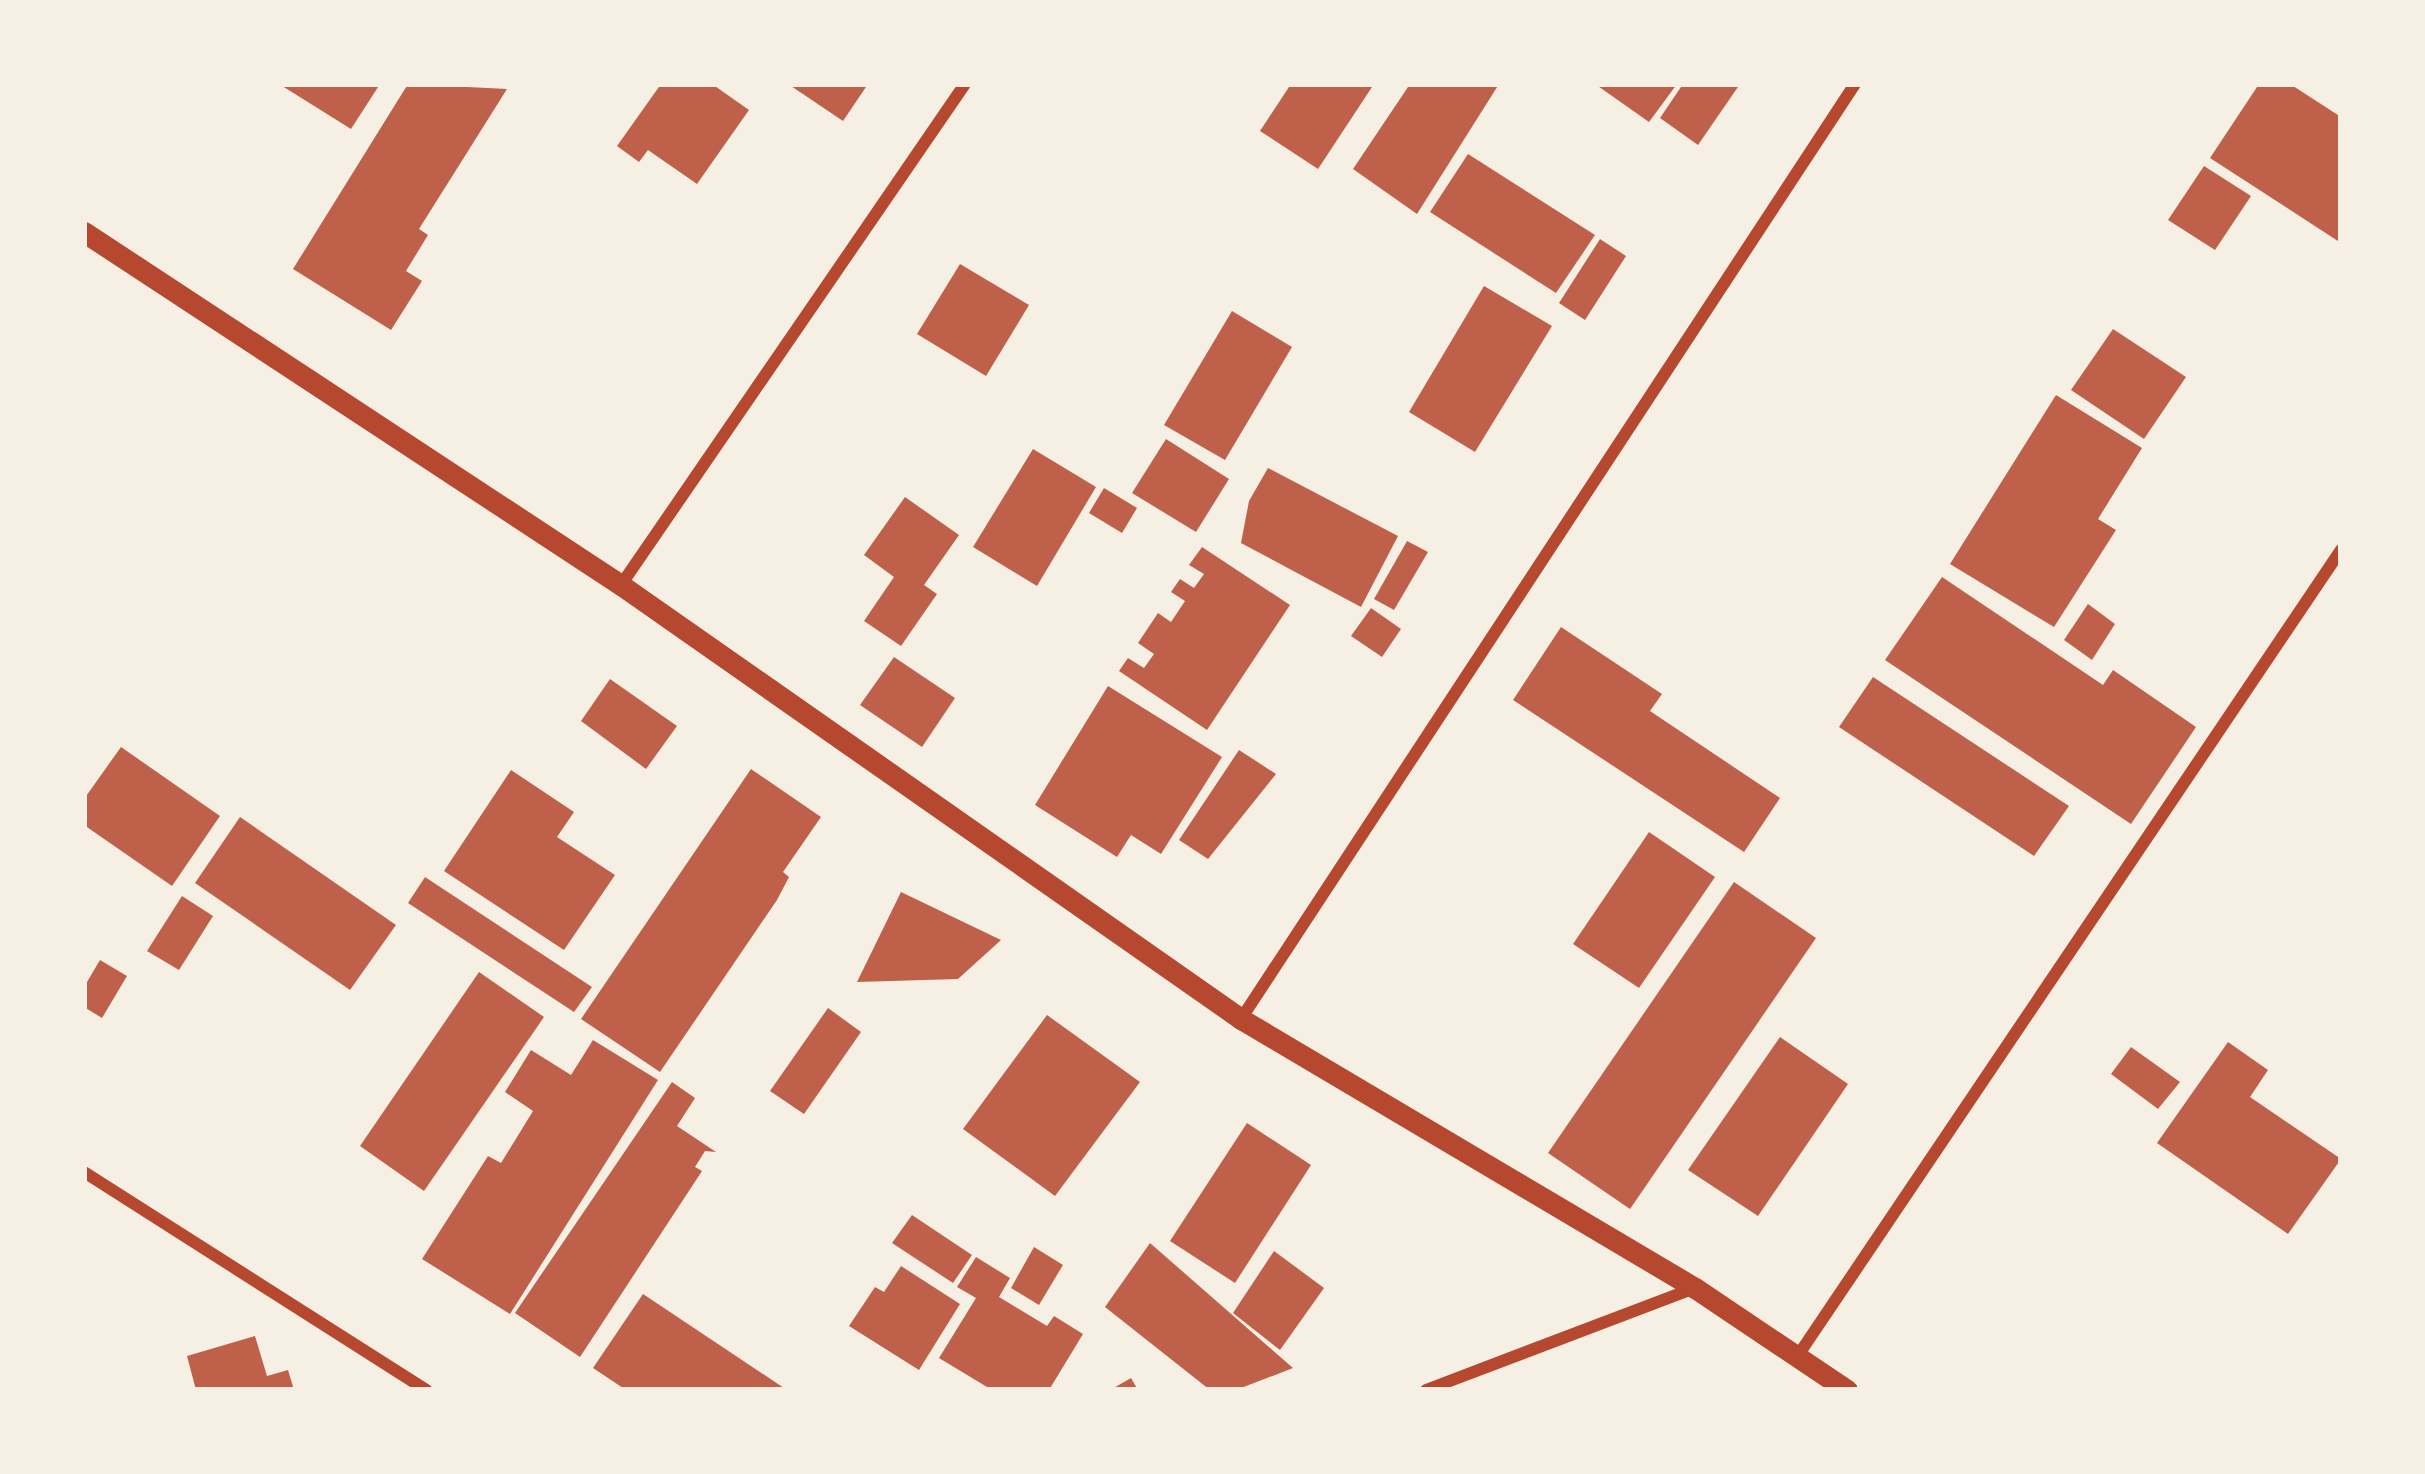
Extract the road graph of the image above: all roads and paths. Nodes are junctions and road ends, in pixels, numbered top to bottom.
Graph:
1 (965, 84) edge
2 (1856, 84) edge
3 (84, 232) edge
4 (2341, 550) edge
5 (621, 585) junction
6 (1240, 1019) junction
7 (84, 1172) edge
8 (1695, 1288) junction
9 (1797, 1357) junction
10 (426, 1390) edge
11 (1426, 1390) edge
12 (1847, 1390) edge

1 - 5 street
2 - 6 street
3 - 5 street
4 - 9 street
5 - 6 street
6 - 8 street
7 - 10 street
8 - 9 street
8 - 11 street
9 - 12 street

